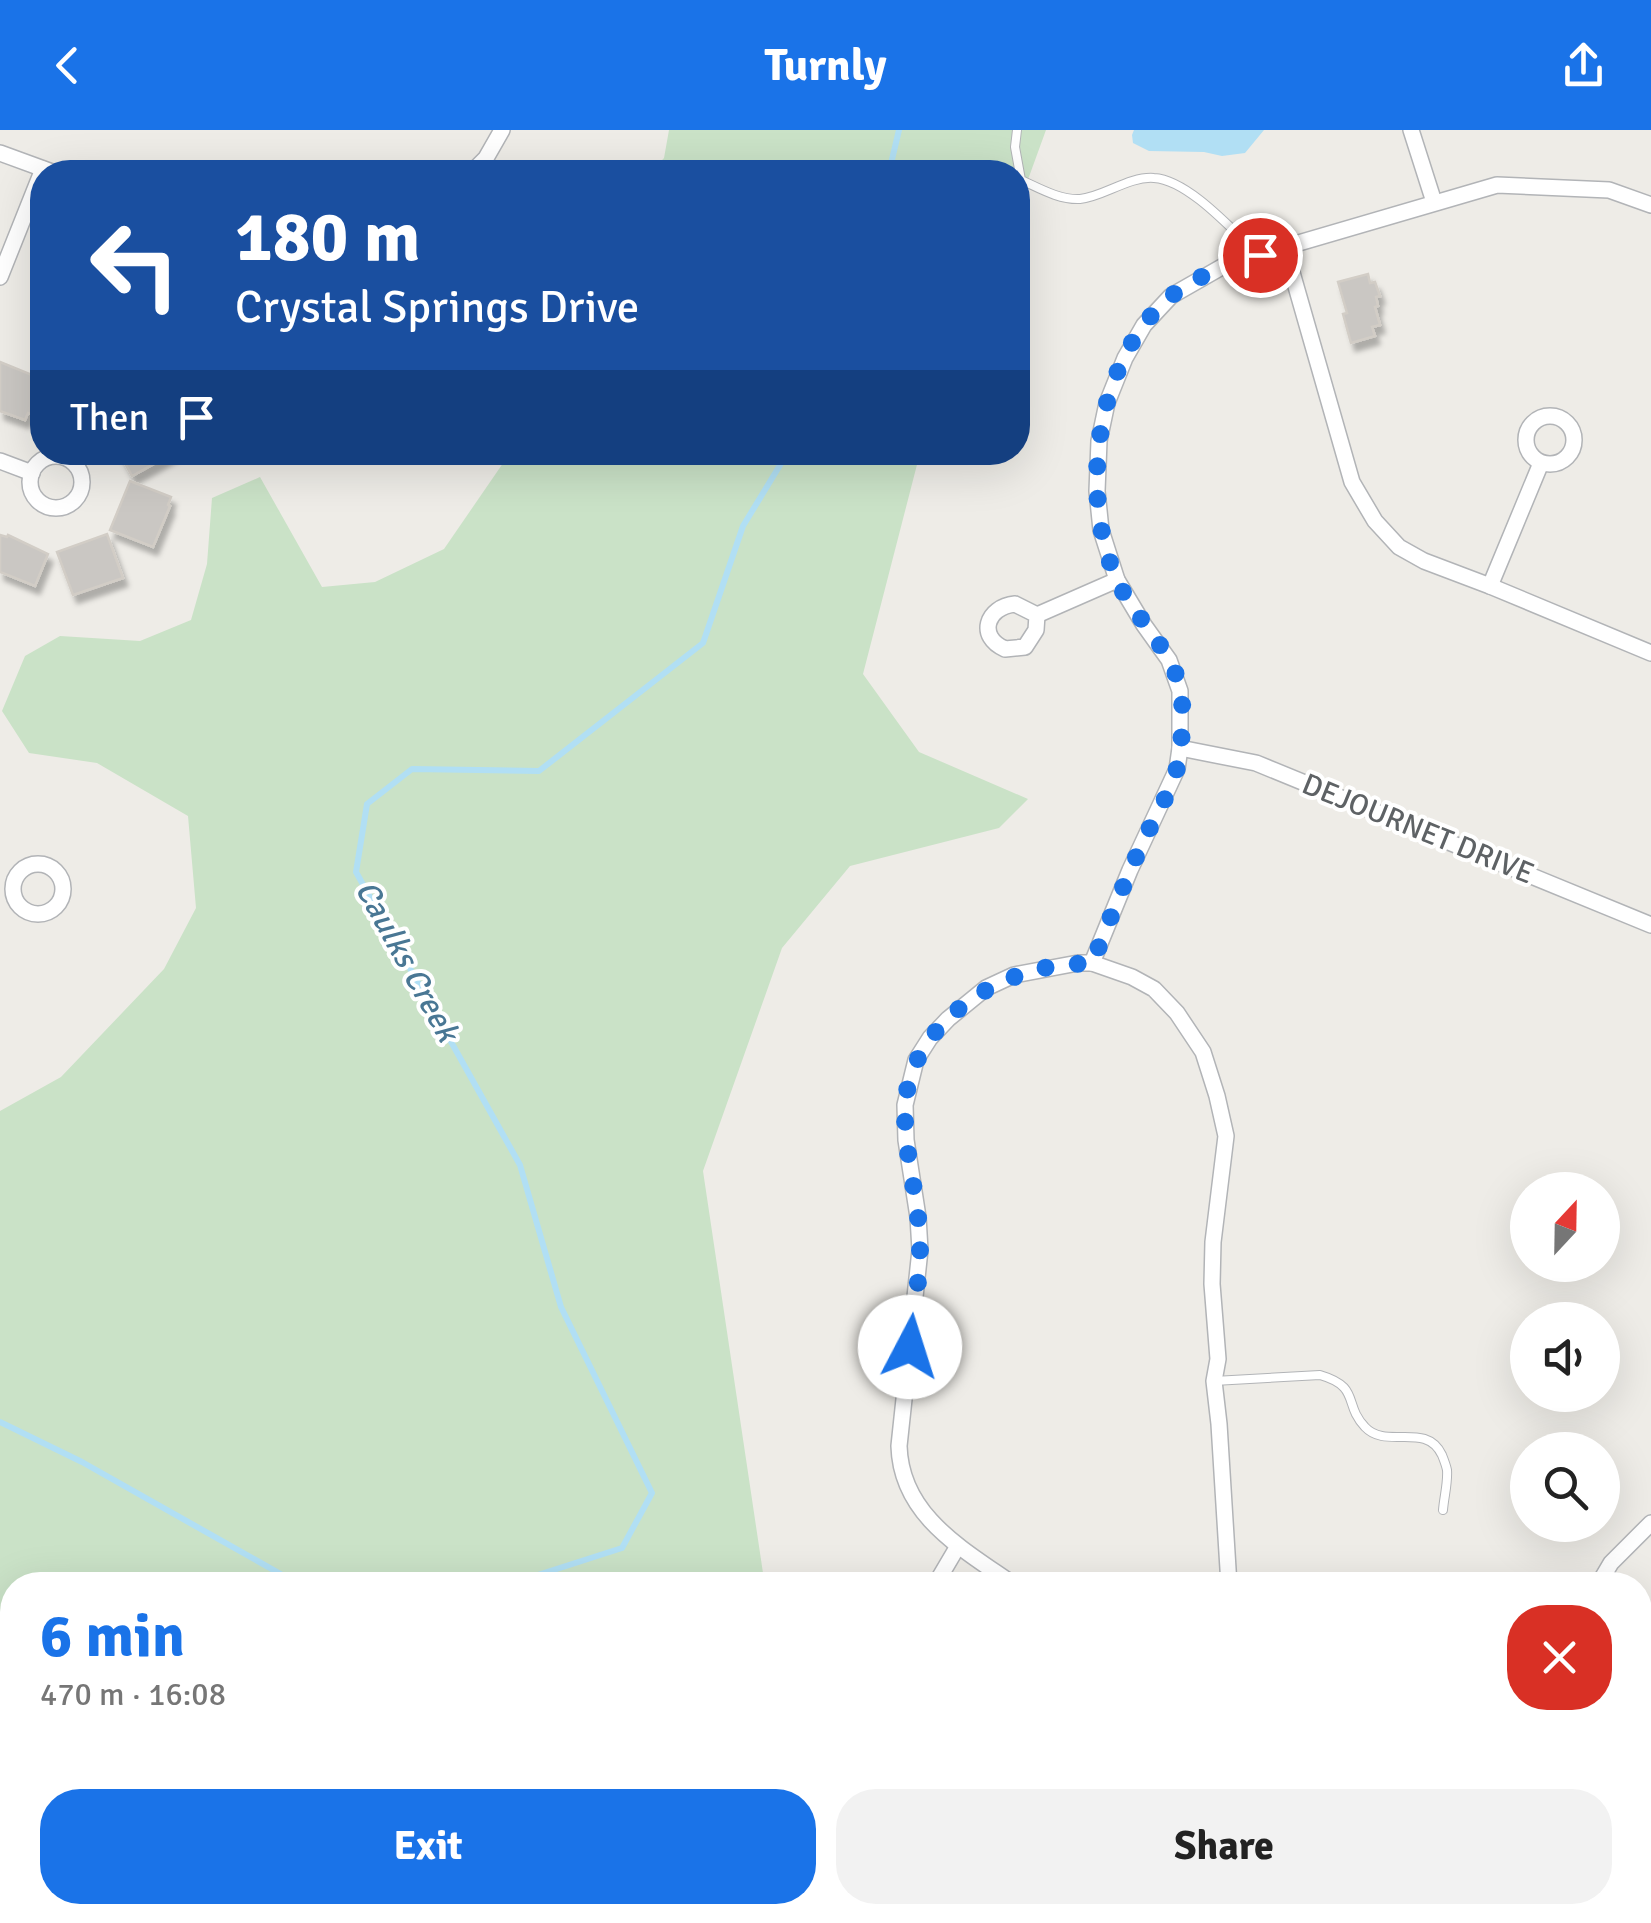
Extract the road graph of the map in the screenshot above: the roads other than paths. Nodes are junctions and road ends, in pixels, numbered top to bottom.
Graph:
1 (502, 130) edge
2 (1017, 130) edge
3 (1411, 130) edge
4 (0, 154) edge
5 (484, 160) edge
6 (1017, 160) edge
7 (30, 165) edge
8 (1030, 184) edge
9 (1434, 202) junction
10 (1651, 205) edge
11 (30, 211) edge
12 (1285, 248) junction
13 (1260, 255) junction
14 (0, 277) edge
15 (0, 461) edge
16 (1541, 464) dead end
17 (32, 473) dead end
18 (1117, 580) junction
19 (1490, 586) junction
20 (1037, 616) dead end
21 (1651, 654) edge
22 (1180, 748) junction
23 (1651, 926) edge
24 (1092, 964) junction
25 (1214, 1381) junction
26 (1443, 1510) dead end
27 (1651, 1522) edge
28 (958, 1546) junction
29 (943, 1572) edge
30 (995, 1572) edge
31 (1228, 1572) edge
32 (1606, 1572) edge

1 - 5 street
2 - 6 lane
3 - 9 street
4 - 7 street
8 - 13 lane
9 - 10 street
9 - 12 street
11 - 14 street
12 - 13 street
12 - 19 street
13 - 18 street
15 - 17 street
16 - 19 street
18 - 20 street
18 - 22 street
19 - 21 street
22 - 23 street, DEJOURNET DRIVE
22 - 24 street
24 - 25 street
24 - 28 street
25 - 26 lane
25 - 31 street
27 - 32 street
28 - 29 street
28 - 30 street

